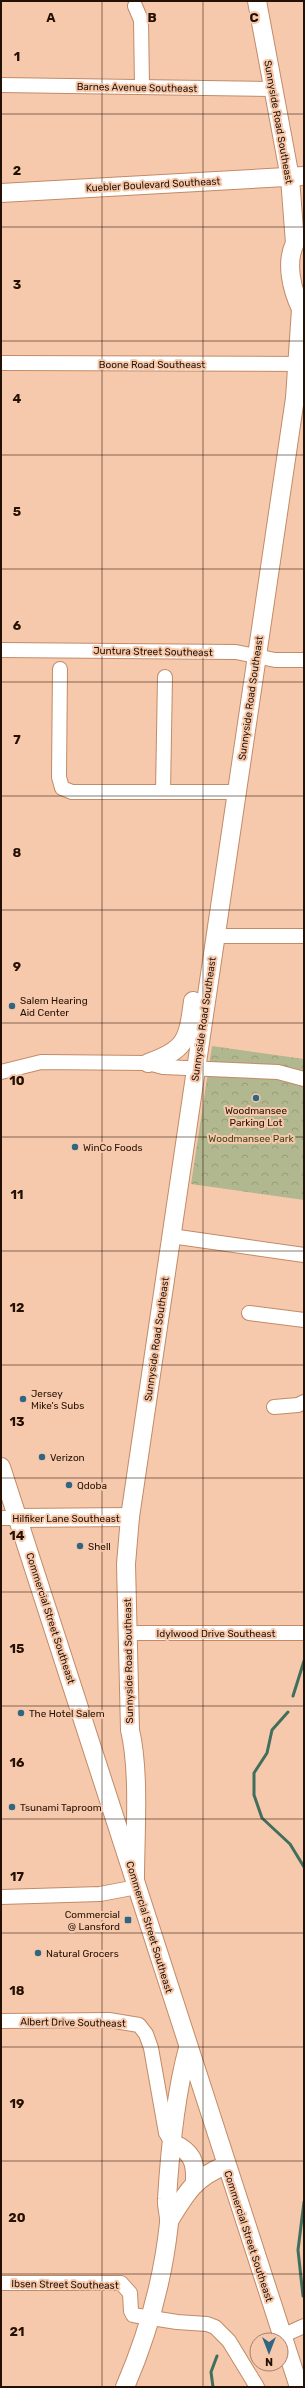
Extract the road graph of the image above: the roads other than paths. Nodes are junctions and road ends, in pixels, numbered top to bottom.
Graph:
1 (258, 1) edge
2 (135, 6) dead end
3 (1, 85) edge
4 (142, 87) junction
5 (273, 89) junction
6 (297, 177) edge
7 (1, 193) edge
8 (299, 249) edge
9 (303, 304) edge
10 (1, 363) edge
11 (301, 364) edge
12 (1, 650) edge
13 (256, 656) junction
14 (304, 660) edge
15 (60, 669) dead end
16 (165, 676) dead end
17 (163, 792) junction
18 (236, 792) junction
19 (215, 936) junction
20 (304, 936) edge
21 (148, 1063) junction
22 (196, 1069) junction
23 (1, 1072) edge
24 (304, 1078) edge
25 (171, 1236) junction
26 (304, 1255) edge
27 (249, 1313) dead end
28 (304, 1320) edge
29 (304, 1402) edge
30 (274, 1407) dead end
31 (1, 1467) edge
32 (130, 1517) junction
33 (10, 1518) edge
34 (129, 1633) junction
35 (304, 1633) edge
36 (136, 1883) junction
37 (1, 1897) edge
38 (1, 2021) edge
39 (188, 2048) junction
40 (172, 2143) junction
41 (226, 2165) junction
42 (195, 2182) junction
43 (169, 2221) junction
44 (1, 2283) edge
45 (151, 2319) junction
46 (304, 2326) edge
47 (281, 2332) edge
48 (289, 2333) edge
49 (289, 2357) edge
50 (125, 2387) edge
51 (257, 2387) edge
52 (299, 2387) edge

1 - 5 main road, Sunnyside Road Southeast
2 - 4 street
3 - 4 street, Barnes Avenue Southeast
4 - 5 street, Barnes Avenue Southeast
5 - 6 main road, Sunnyside Road Southeast
6 - 7 main road, Kuebler Boulevard Southeast
6 - 8 main road, Sunnyside Road Southeast
8 - 9 main road, Sunnyside Road Southeast
9 - 11 main road, Sunnyside Road Southeast
10 - 11 street, Boone Road Southeast
11 - 13 main road, Sunnyside Road Southeast
12 - 13 street, Juntura Street Southeast
13 - 14 street, Juntura Street Southeast
13 - 18 main road, Sunnyside Road Southeast
15 - 17 street
16 - 17 street
17 - 18 street
18 - 19 main road, Sunnyside Road Southeast
19 - 20 street
19 - 21 main road
19 - 22 main road, Sunnyside Road Southeast
21 - 22 street
21 - 23 street
22 - 24 street
22 - 25 main road, Sunnyside Road Southeast
25 - 26 street
25 - 32 main road, Sunnyside Road Southeast
27 - 28 street
29 - 30 street
31 - 33 main road, Commercial Street Southeast
32 - 33 main road, Hilfiker Lane Southeast
32 - 34 main road, Sunnyside Road Southeast
33 - 36 main road, Commercial Street Southeast
34 - 35 street, Idylwood Drive Southeast
34 - 36 main road, Sunnyside Road Southeast
36 - 37 street
36 - 39 main road, Commercial Street Southeast
38 - 40 street, Albert Drive Southeast
39 - 40 main road
39 - 41 main road, Commercial Street Southeast
40 - 42 main road
40 - 43 main road
41 - 42 main road
41 - 47 main road, Commercial Street Southeast
42 - 43 main road
43 - 45 main road
44 - 45 street, Ibsen Street Southeast
45 - 50 main road
45 - 51 street
46 - 48 street
49 - 52 main road, Commercial Street Southeast

